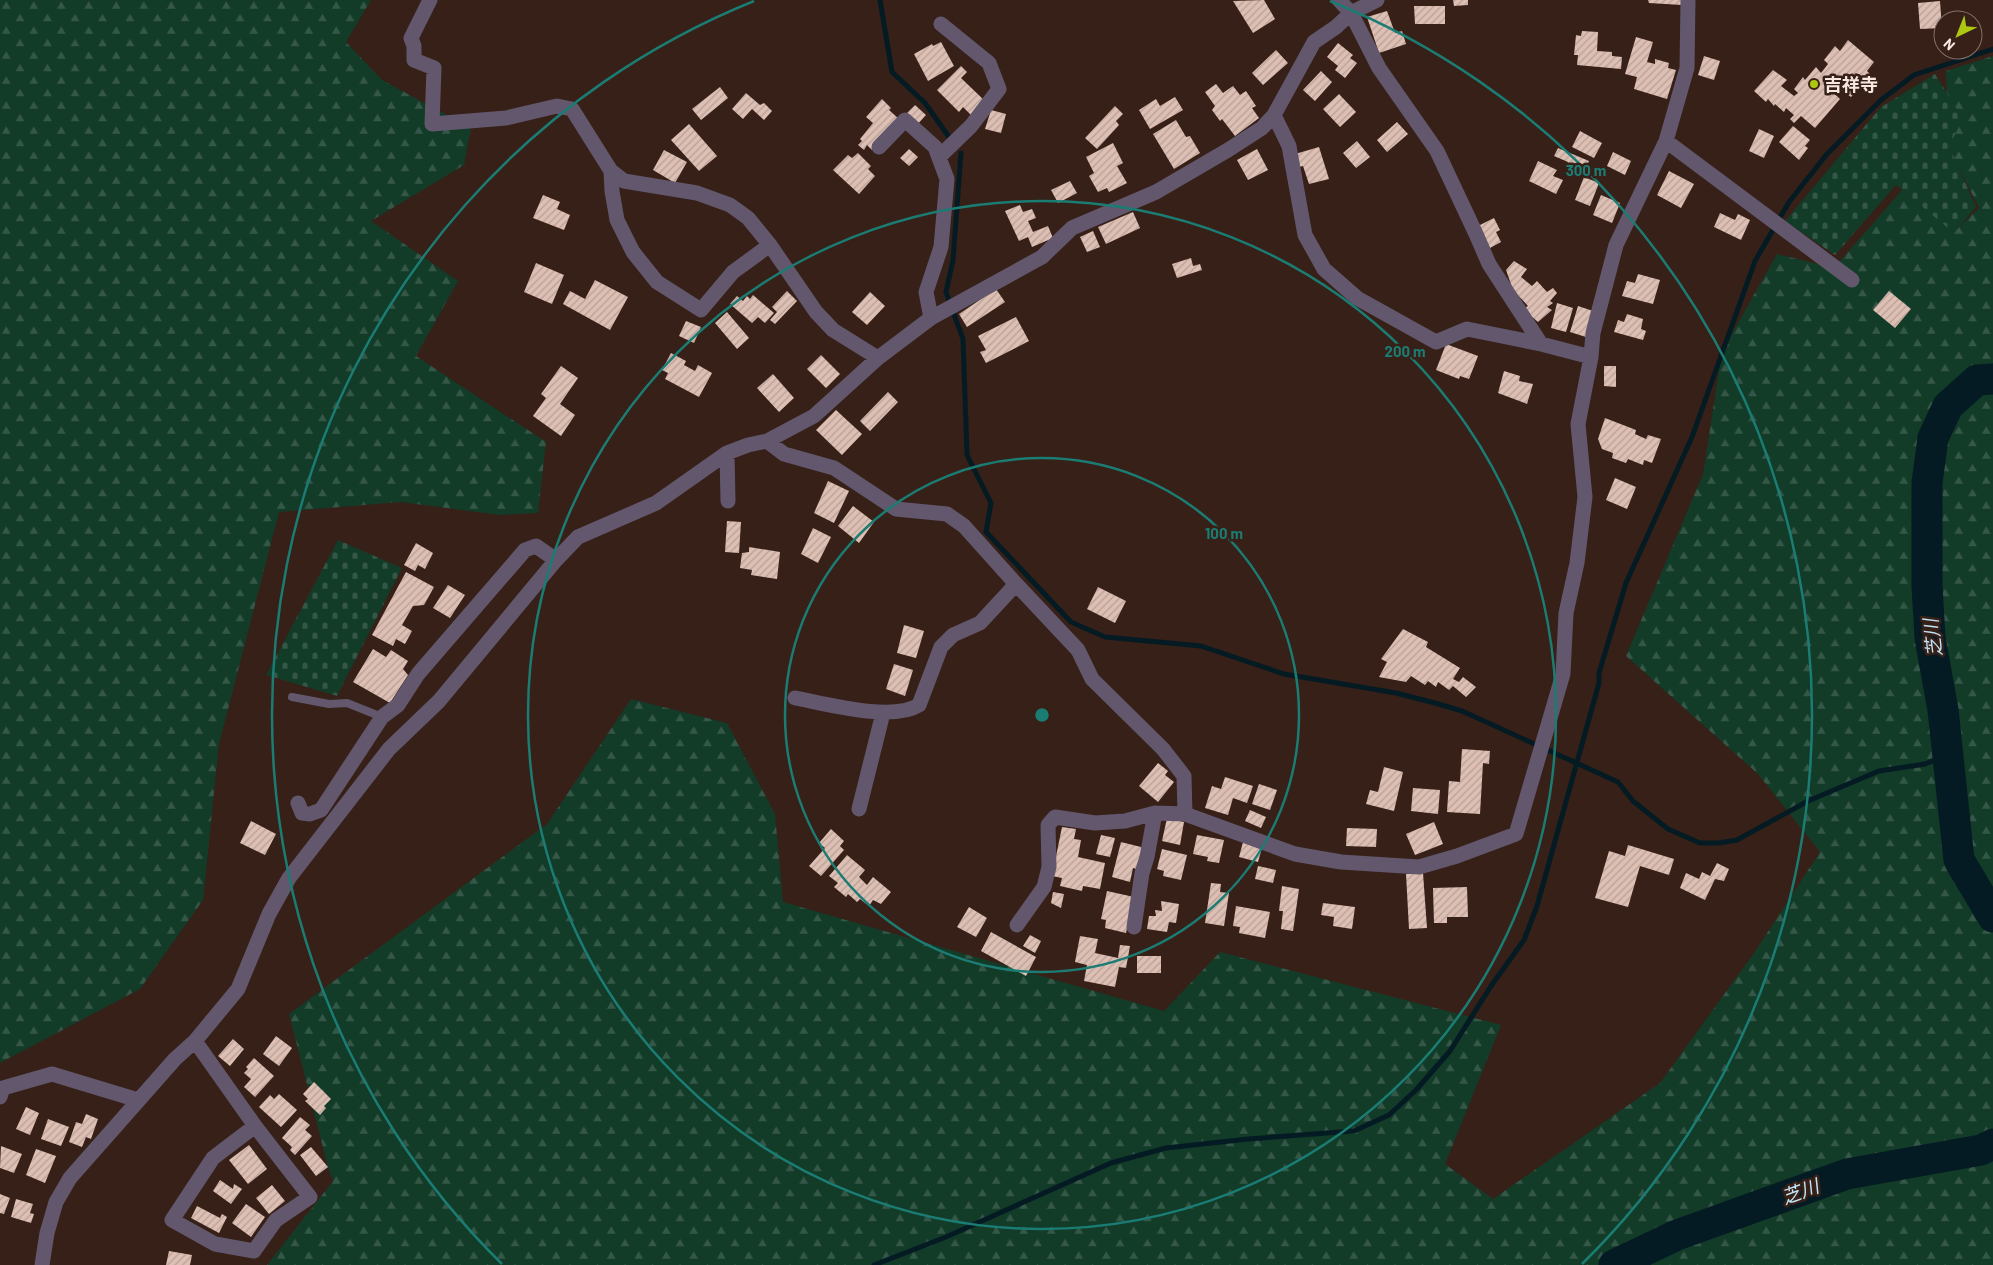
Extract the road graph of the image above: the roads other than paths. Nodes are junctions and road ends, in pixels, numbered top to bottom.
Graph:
1 (430, 0) edge
2 (1339, 0) edge
3 (1377, 0) edge
4 (1688, 0) edge
5 (1351, 12) junction
6 (941, 24) dead end
7 (1274, 114) junction
8 (1666, 140) junction
9 (880, 147) dead end
10 (939, 157) junction
11 (611, 172) junction
12 (770, 245) junction
13 (1852, 280) dead end
14 (931, 318) junction
15 (1541, 344) junction
16 (1591, 357) junction
17 (878, 358) junction
18 (766, 441) junction
19 (727, 453) junction
20 (728, 501) dead end
21 (556, 560) junction
22 (1016, 584) junction
23 (292, 697) dead end
24 (796, 698) dead end
25 (883, 713) junction
26 (382, 717) junction
27 (298, 803) dead end
28 (859, 809) dead end
29 (1156, 813) junction
30 (1185, 814) junction
31 (1017, 925) dead end
32 (1134, 927) dead end
33 (195, 1040) junction
34 (1, 1092) edge
35 (138, 1100) junction
36 (255, 1126) junction
37 (42, 1265) edge

1 - 11 street
2 - 5 street
3 - 5 street
4 - 8 street
5 - 7 street
5 - 15 street
6 - 10 street
7 - 14 street
7 - 15 street
8 - 13 street
8 - 16 street
9 - 10 street
10 - 14 street
11 - 12 street
11 - 12 street
12 - 17 street
14 - 17 street
15 - 16 street
16 - 30 street
17 - 18 street
18 - 19 street
18 - 22 street
19 - 20 street
19 - 21 street
21 - 26 street
21 - 33 street
22 - 25 street
22 - 30 street
23 - 26 lane
24 - 25 street
25 - 28 street
26 - 27 street
29 - 30 street
29 - 31 street
29 - 32 street
33 - 35 street
33 - 36 street
34 - 35 street
35 - 37 street
36 - 36 street

